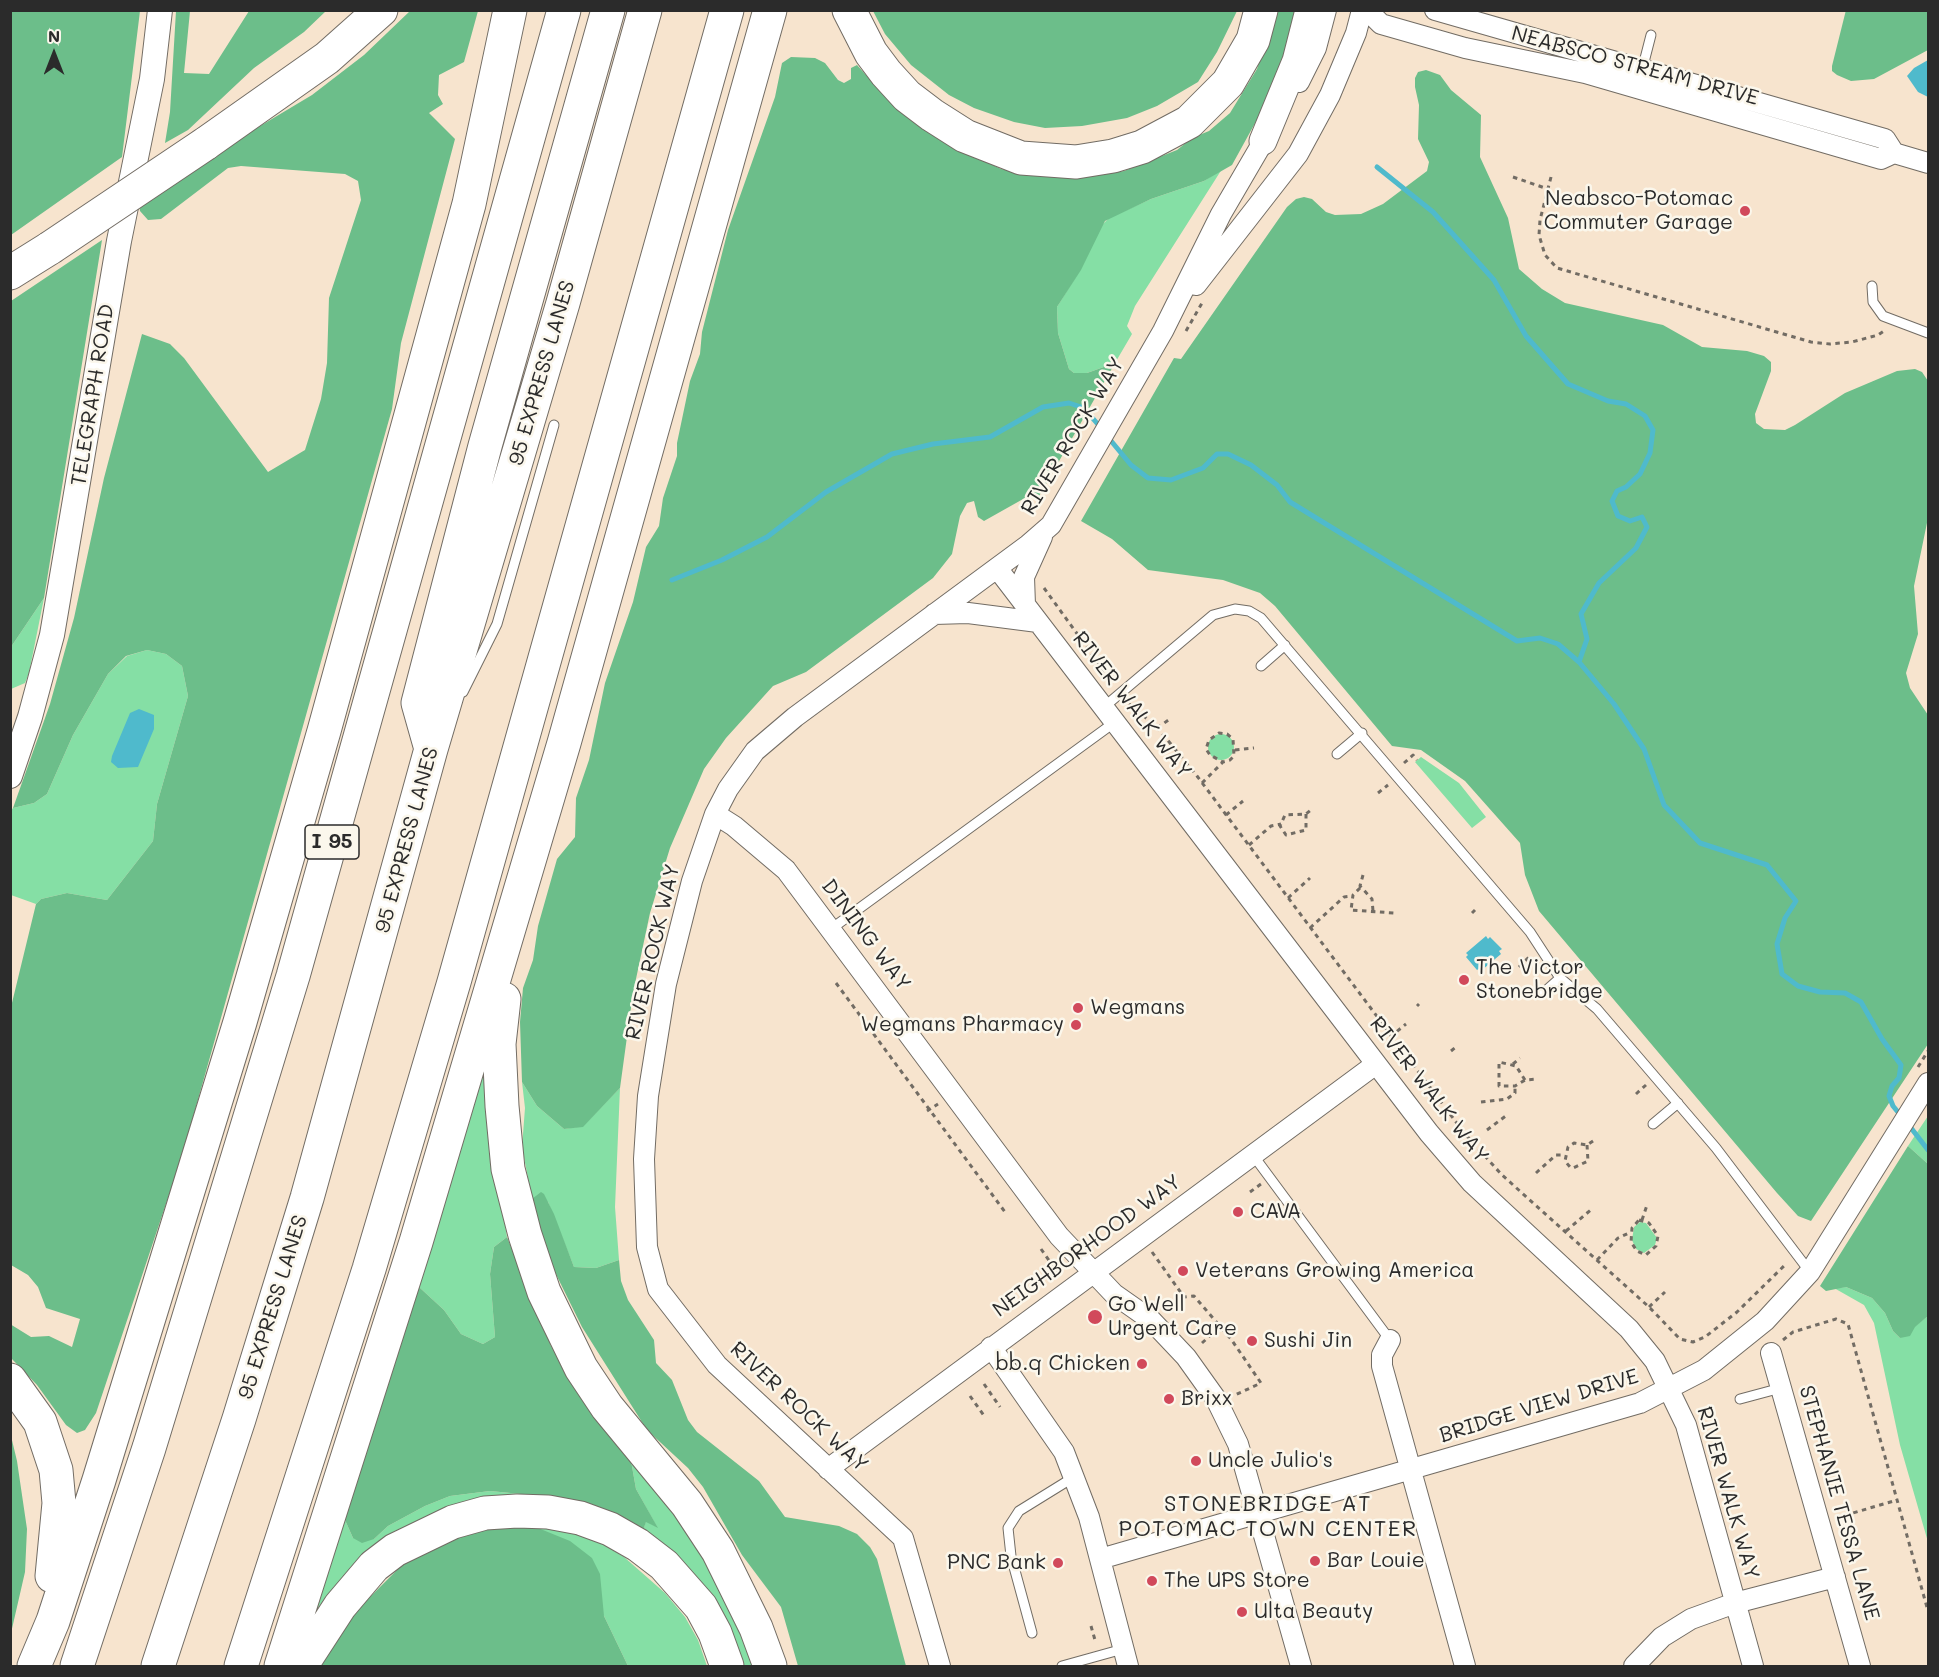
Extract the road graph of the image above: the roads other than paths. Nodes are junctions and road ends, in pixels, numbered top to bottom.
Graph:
1 (160, 10) edge
2 (381, 10) edge
3 (510, 10) edge
4 (564, 10) edge
5 (608, 10) edge
6 (645, 10) edge
7 (727, 10) edge
8 (770, 10) edge
9 (849, 10) edge
10 (1261, 10) edge
11 (1309, 10) edge
12 (1326, 10) edge
13 (1362, 10) edge
14 (1367, 10) edge
15 (1435, 10) edge
16 (1651, 35) dead end
17 (1641, 79) junction
18 (1263, 141) junction
19 (1929, 163) edge
20 (10, 273) edge
21 (1872, 286) dead end
22 (1163, 331) junction
23 (1929, 333) edge
24 (554, 425) dead end
25 (1047, 529) junction
26 (997, 568) junction
27 (1025, 605) junction
28 (934, 614) junction
29 (1038, 622) junction
30 (1285, 645) junction
31 (1261, 666) dead end
32 (1109, 714) junction
33 (1362, 733) junction
34 (431, 750) junction
35 (1337, 754) dead end
36 (10, 776) edge
37 (715, 814) junction
38 (541, 821) junction
39 (831, 928) junction
40 (1560, 978) junction
41 (1542, 993) dead end
42 (1376, 1064) junction
43 (1929, 1083) edge
44 (1678, 1103) junction
45 (1653, 1124) dead end
46 (1252, 1155) junction
47 (1093, 1272) junction
48 (1810, 1272) junction
49 (1390, 1340) joint
50 (991, 1347) junction
51 (1771, 1353) road end
52 (10, 1380) edge
53 (1781, 1388) junction
54 (1670, 1389) junction
55 (1740, 1399) dead end
56 (828, 1469) junction
57 (1410, 1469) junction
58 (1074, 1477) junction
59 (1257, 1513) junction
60 (1100, 1559) junction
61 (1835, 1577) junction
62 (1735, 1604) junction
63 (1032, 1633) dead end
64 (1126, 1658) edge
65 (34, 1666) edge
66 (77, 1666) edge
67 (158, 1666) edge
68 (241, 1666) edge
69 (281, 1666) edge
70 (301, 1666) edge
71 (727, 1666) edge
72 (770, 1666) edge
73 (940, 1666) edge
74 (1062, 1666) edge
75 (1301, 1666) edge
76 (1465, 1666) edge
77 (1634, 1666) edge
78 (1753, 1666) edge
79 (1860, 1666) edge

1 - 36 street, TELEGRAPH ROAD
2 - 20 highway, bridge
3 - 65 highway
4 - 66 highway, I 95
5 - 34 highway
6 - 34 highway, 95 EXPRESS LANES
7 - 68 highway
8 - 38 highway
9 - 10 highway
11 - 18 main road
12 - 18 street, RIVER ROCK WAY
13 - 22 street, RIVER ROCK WAY
14 - 17 street, NEABSCO STREAM DRIVE
15 - 17 street, NEABSCO STREAM DRIVE
16 - 17 lane
17 - 19 street, NEABSCO STREAM DRIVE
18 - 22 street, RIVER ROCK WAY
21 - 23 lane
22 - 25 street, RIVER ROCK WAY
24 - 34 lane
25 - 26 street, RIVER ROCK WAY
25 - 27 street
26 - 27 street, RIVER WALK WAY
26 - 28 street, RIVER ROCK WAY
27 - 29 street, RIVER WALK WAY
28 - 29 street
28 - 37 street, RIVER ROCK WAY
29 - 32 street, RIVER WALK WAY
30 - 31 lane
30 - 32 lane
30 - 33 lane
32 - 39 lane
32 - 42 street, RIVER WALK WAY
33 - 35 lane
33 - 40 lane
34 - 67 highway, 95 EXPRESS LANES
37 - 39 street, DINING WAY
37 - 56 street, RIVER ROCK WAY
38 - 69 highway
38 - 72 highway
39 - 47 street, DINING WAY
40 - 41 lane
40 - 44 lane
42 - 46 street, NEIGHBORHOOD WAY
42 - 54 street, RIVER WALK WAY
43 - 48 street, BRIDGE VIEW DRIVE
44 - 45 lane
44 - 48 lane
46 - 47 street, NEIGHBORHOOD WAY
46 - 49 lane
47 - 50 street, NEIGHBORHOOD WAY
47 - 59 street, DINING WAY
48 - 54 street, BRIDGE VIEW DRIVE
49 - 57 street
50 - 56 street, NEIGHBORHOOD WAY
50 - 58 street
51 - 53 street, STEPHANIE TESSA LANE
52 - 65 highway
53 - 55 lane
53 - 61 street, STEPHANIE TESSA LANE
54 - 57 street, BRIDGE VIEW DRIVE
54 - 62 street, RIVER WALK WAY
56 - 73 street, RIVER ROCK WAY
57 - 59 street, BRIDGE VIEW DRIVE
57 - 76 street
58 - 60 street
58 - 63 lane
59 - 60 street, BRIDGE VIEW DRIVE
59 - 75 street, DINING WAY
60 - 64 street
61 - 62 street
61 - 79 street, STEPHANIE TESSA LANE
62 - 77 street
62 - 78 street, RIVER WALK WAY
64 - 74 lane
70 - 71 highway

